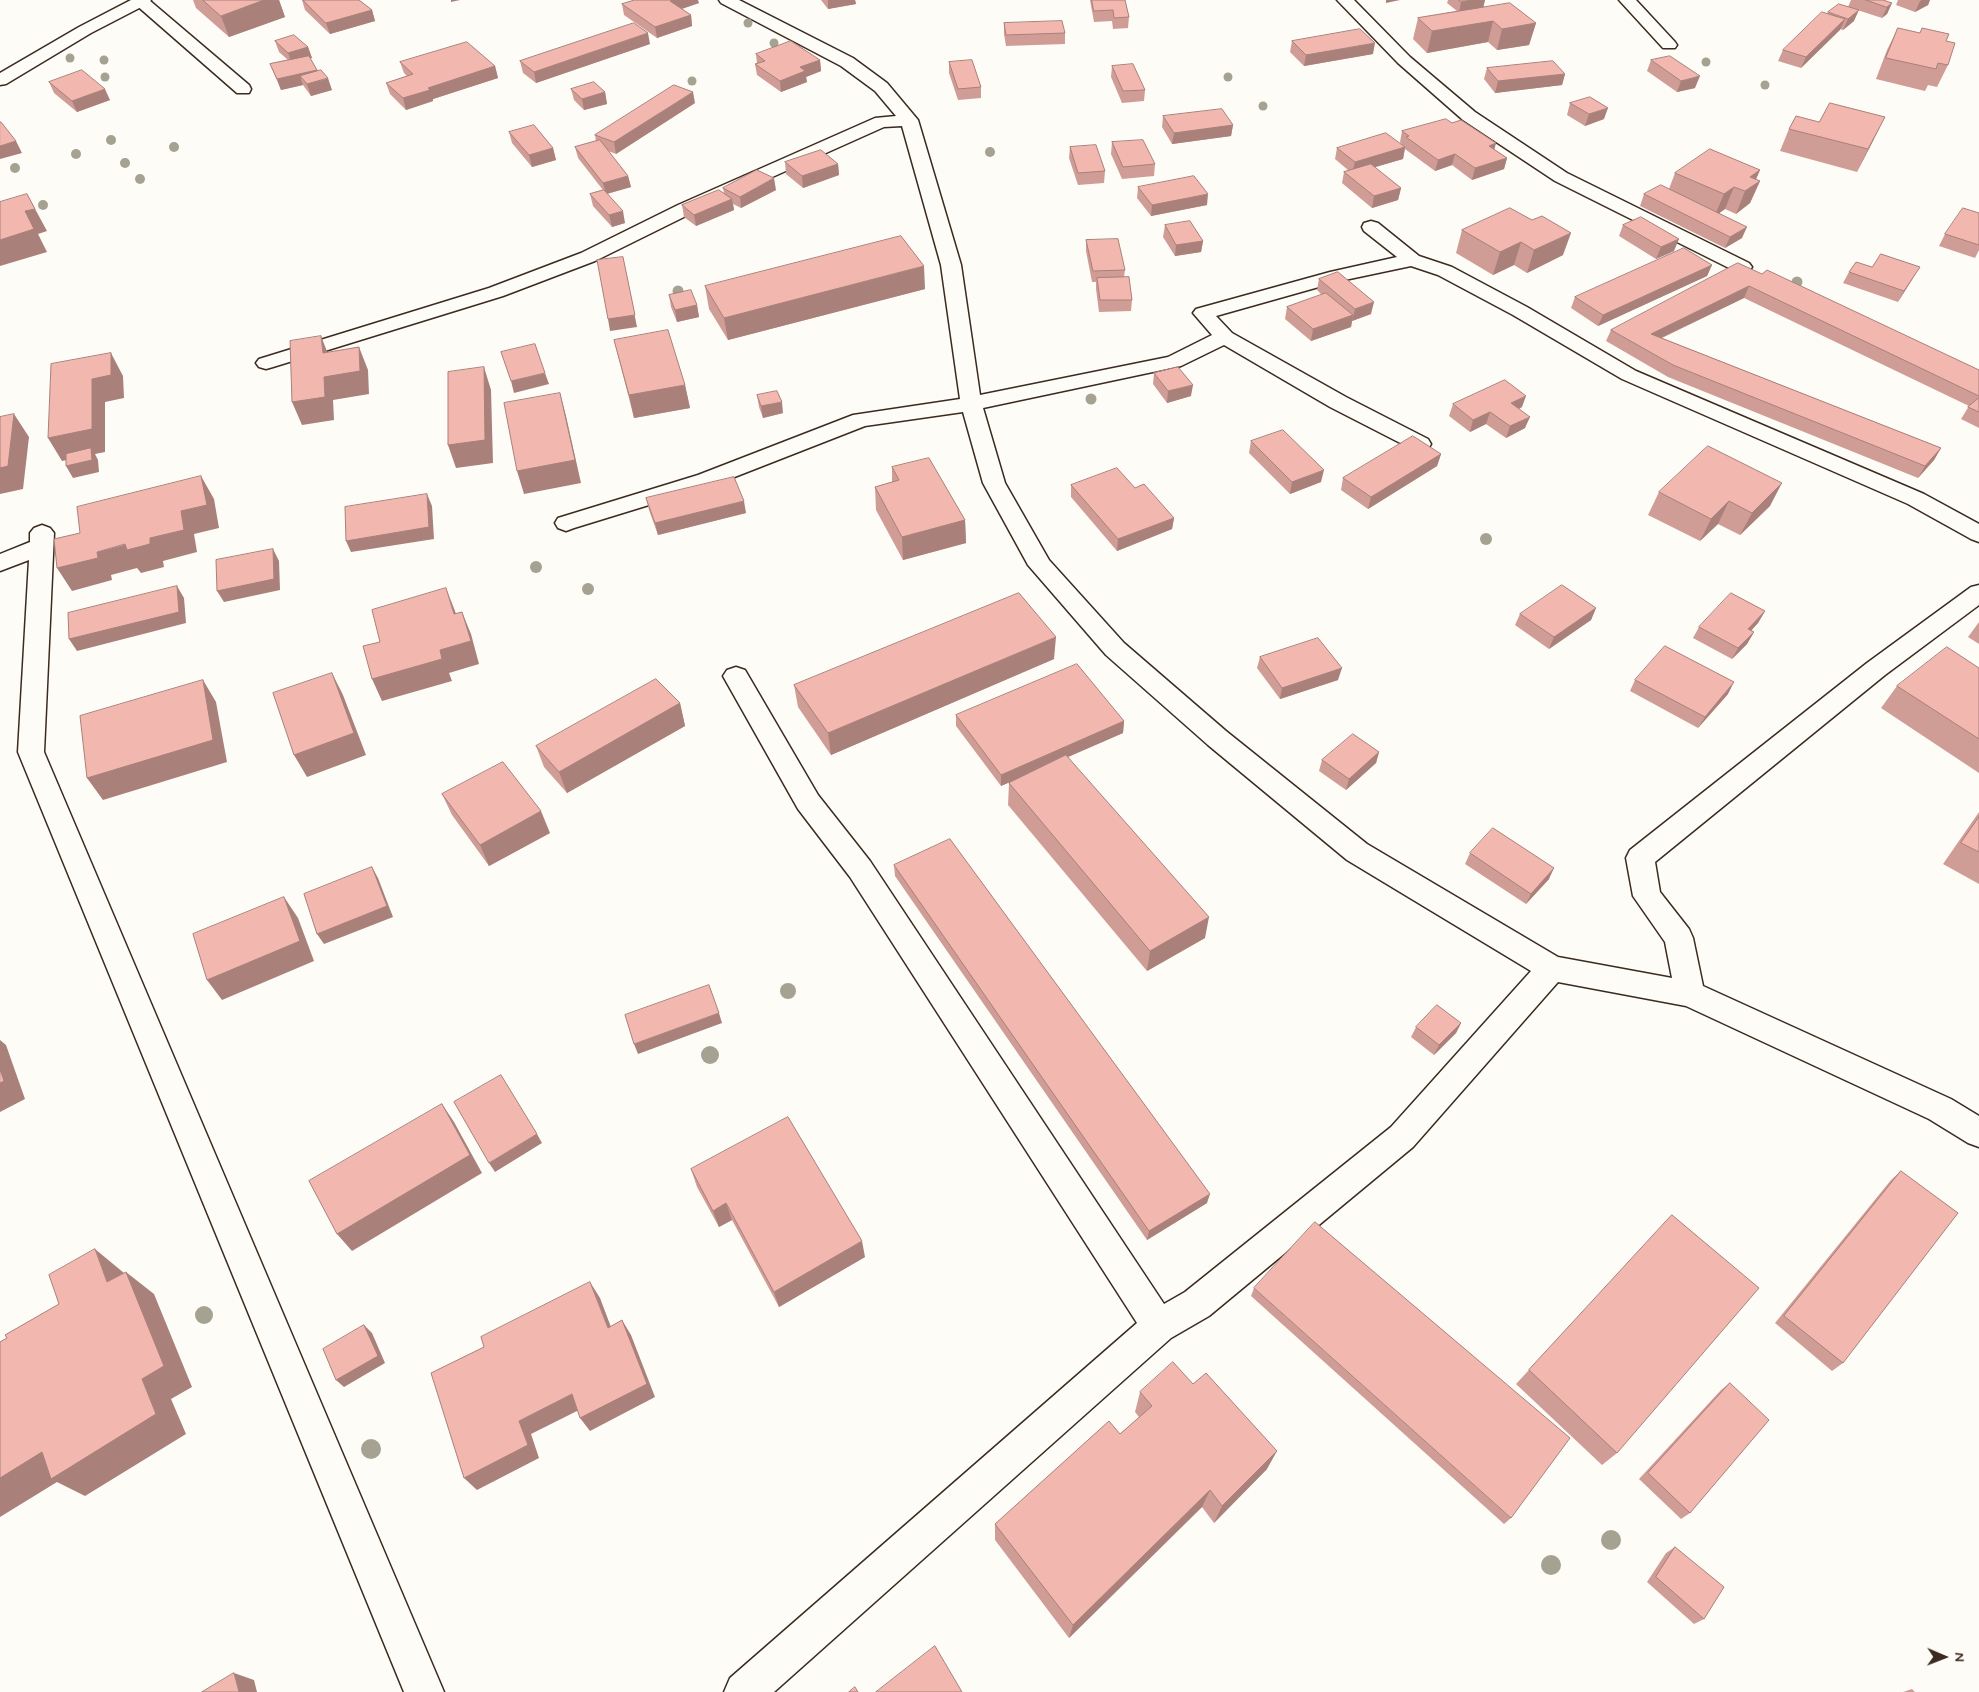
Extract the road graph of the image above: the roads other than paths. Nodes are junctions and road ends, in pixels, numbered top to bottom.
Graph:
1 (142, 0) edge
2 (727, 0) edge
3 (1345, 0) edge
4 (1628, 0) edge
5 (1669, 45) dead end
6 (0, 80) edge
7 (244, 89) dead end
8 (909, 120) junction
9 (1371, 227) dead end
10 (1412, 260) junction
11 (1742, 267) edge
12 (1225, 337) junction
13 (266, 363) dead end
14 (971, 404) junction
15 (1420, 444) edge
16 (566, 523) dead end
17 (1979, 534) edge
18 (0, 563) edge
19 (1979, 593) edge
20 (736, 676) dead end
21 (1552, 968) junction
22 (1690, 994) junction
23 (1979, 1133) edge
24 (1159, 1326) junction
25 (424, 1692) edge
26 (744, 1692) edge

1 - 6 street
1 - 7 street
2 - 8 street
3 - 11 street
4 - 5 street
8 - 13 street
8 - 14 street
9 - 10 street
10 - 12 street
10 - 17 street
12 - 14 street
12 - 15 street
14 - 16 street
14 - 21 street
18 - 25 street
19 - 22 street
20 - 24 street
21 - 22 street
21 - 24 street
22 - 23 street
24 - 26 street

